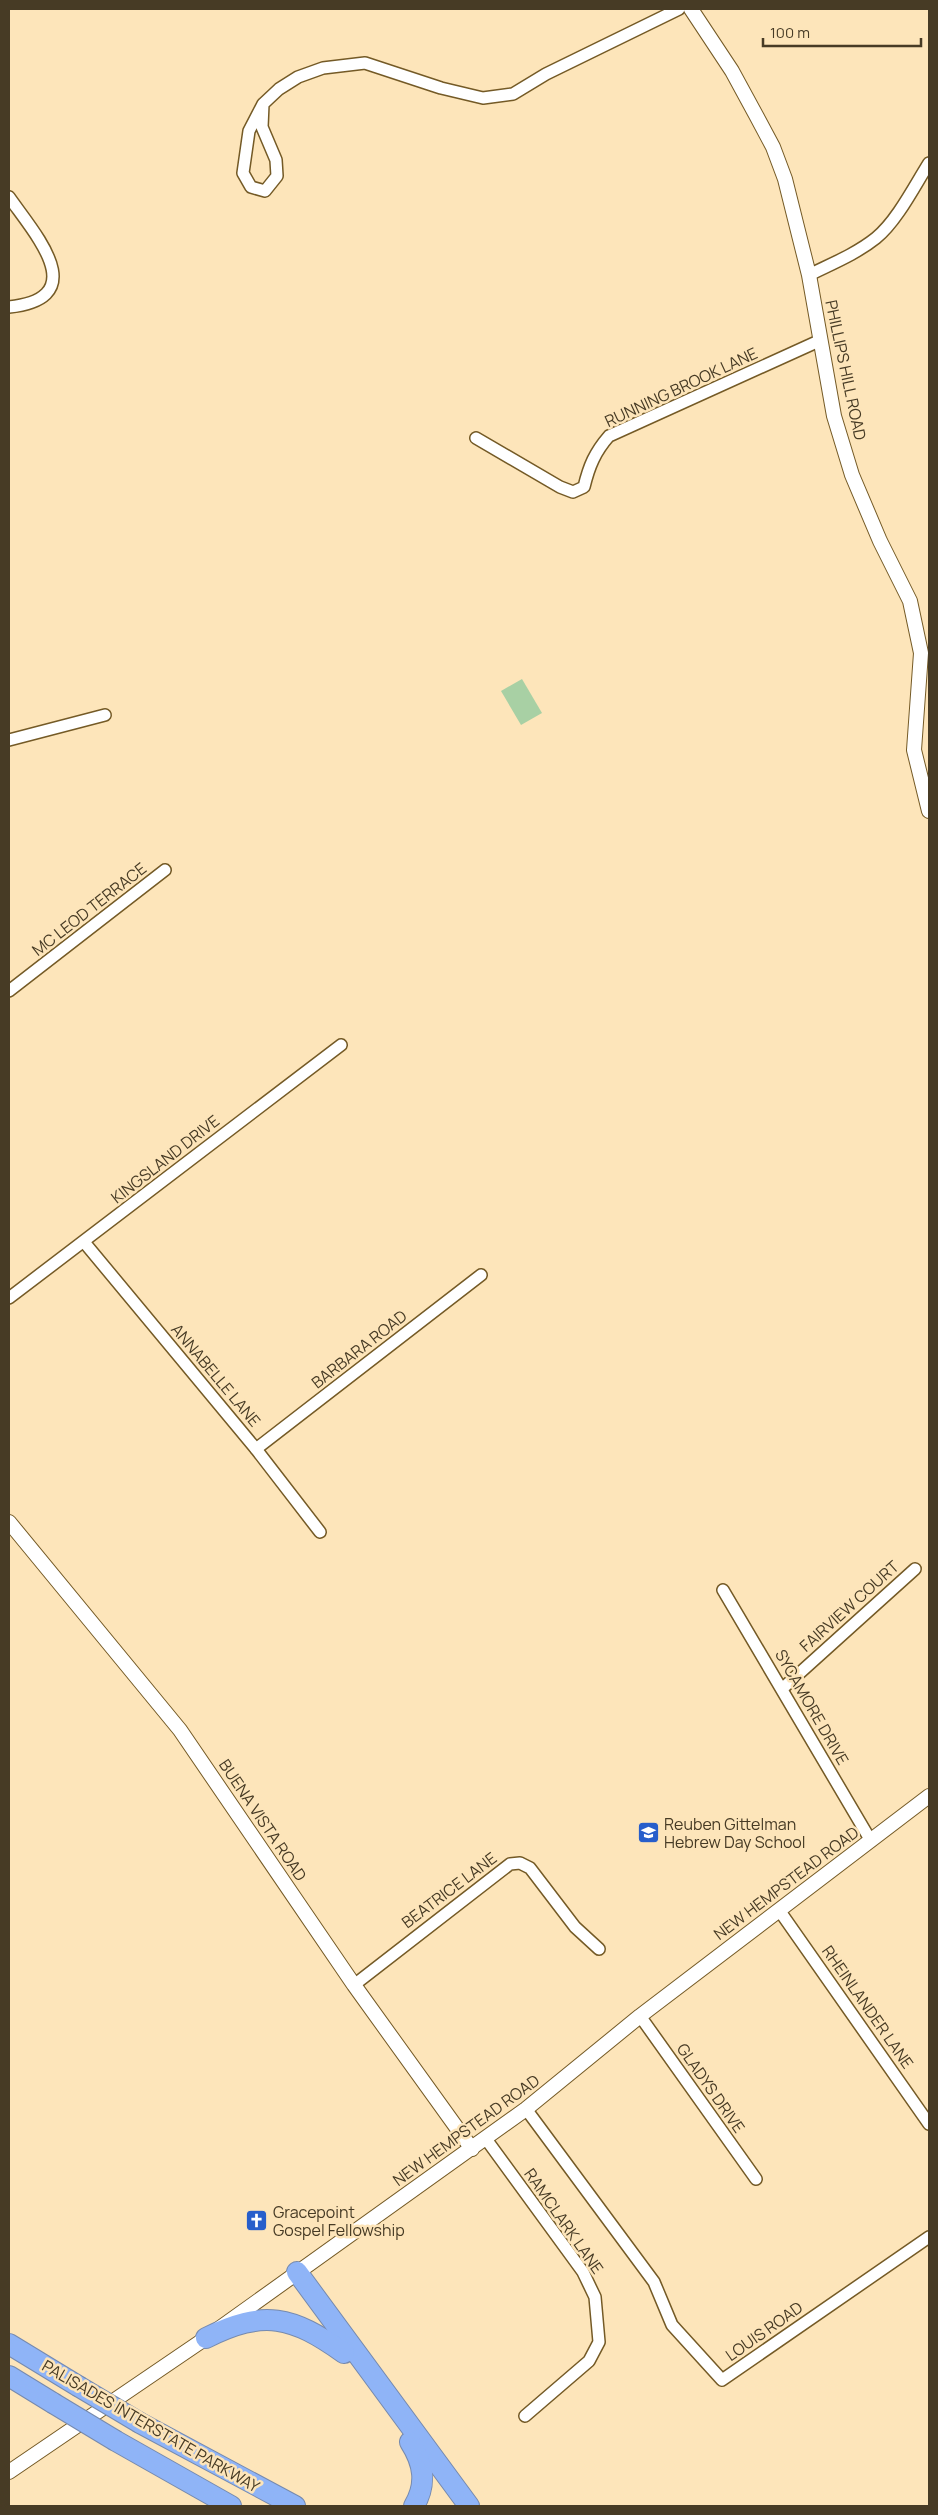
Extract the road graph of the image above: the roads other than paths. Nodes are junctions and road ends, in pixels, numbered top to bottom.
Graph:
1 (679, 9) edge
2 (691, 9) edge
3 (263, 104) junction
4 (929, 163) edge
5 (9, 197) edge
6 (809, 275) junction
7 (9, 307) edge
8 (821, 340) junction
9 (476, 438) dead end
10 (105, 715) dead end
11 (9, 740) edge
12 (929, 811) edge
13 (166, 870) dead end
14 (9, 991) edge
15 (340, 1045) dead end
16 (84, 1242) junction
17 (481, 1275) dead end
18 (9, 1298) edge
19 (256, 1449) junction
20 (9, 1522) edge
21 (320, 1532) dead end
22 (915, 1569) dead end
23 (724, 1590) dead end
24 (783, 1688) junction
25 (929, 1796) edge
26 (871, 1841) junction
27 (779, 1910) junction
28 (600, 1950) dead end
29 (354, 1985) junction
30 (640, 2016) junction
31 (526, 2109) junction
32 (929, 2124) edge
33 (486, 2139) junction
34 (472, 2149) junction
35 (756, 2179) dead end
36 (929, 2237) edge
37 (293, 2275) junction
38 (206, 2338) junction
39 (9, 2344) edge
40 (344, 2353) junction
41 (14, 2380) edge
42 (525, 2416) dead end
43 (224, 2470) junction
44 (9, 2472) edge
45 (230, 2506) edge
46 (296, 2506) edge
47 (310, 2506) edge
48 (414, 2506) edge
49 (469, 2506) edge

1 - 3 street
2 - 6 street, PHILLIPS HILL ROAD
3 - 3 street
4 - 6 street
5 - 7 street
6 - 8 street, PHILLIPS HILL ROAD
8 - 9 street, RUNNING BROOK LANE
8 - 12 street, PHILLIPS HILL ROAD
10 - 11 street
13 - 14 street, MC LEOD TERRACE
15 - 16 street, KINGSLAND DRIVE
16 - 18 street, KINGSLAND DRIVE
16 - 19 street, ANNABELLE LANE
17 - 19 street, BARBARA ROAD
19 - 21 street, ANNABELLE LANE
20 - 29 street, BUENA VISTA ROAD
22 - 24 street, FAIRVIEW COURT
23 - 24 street, SYCAMORE DRIVE
24 - 26 street, SYCAMORE DRIVE
25 - 26 street, NEW HEMPSTEAD ROAD
26 - 27 street, NEW HEMPSTEAD ROAD
27 - 30 street, NEW HEMPSTEAD ROAD
27 - 32 street, RHEINLANDER LANE
28 - 29 street, BEATRICE LANE
29 - 34 street, BUENA VISTA ROAD
30 - 31 street, NEW HEMPSTEAD ROAD
30 - 35 street, GLADYS DRIVE
31 - 33 street, NEW HEMPSTEAD ROAD
31 - 36 street, LOUIS ROAD
33 - 34 street, NEW HEMPSTEAD ROAD
33 - 42 street, RAMCLARK LANE
34 - 37 street, NEW HEMPSTEAD ROAD
37 - 38 street, NEW HEMPSTEAD ROAD
37 - 40 highway
37 - 49 highway
38 - 40 highway
38 - 44 street, NEW HEMPSTEAD ROAD
39 - 43 highway, PALISADES INTERSTATE PARKWAY, bridge
40 - 48 highway
41 - 45 highway, PALISADES INTERSTATE PARKWAY, bridge
43 - 46 highway, PALISADES INTERSTATE PARKWAY
43 - 47 highway

